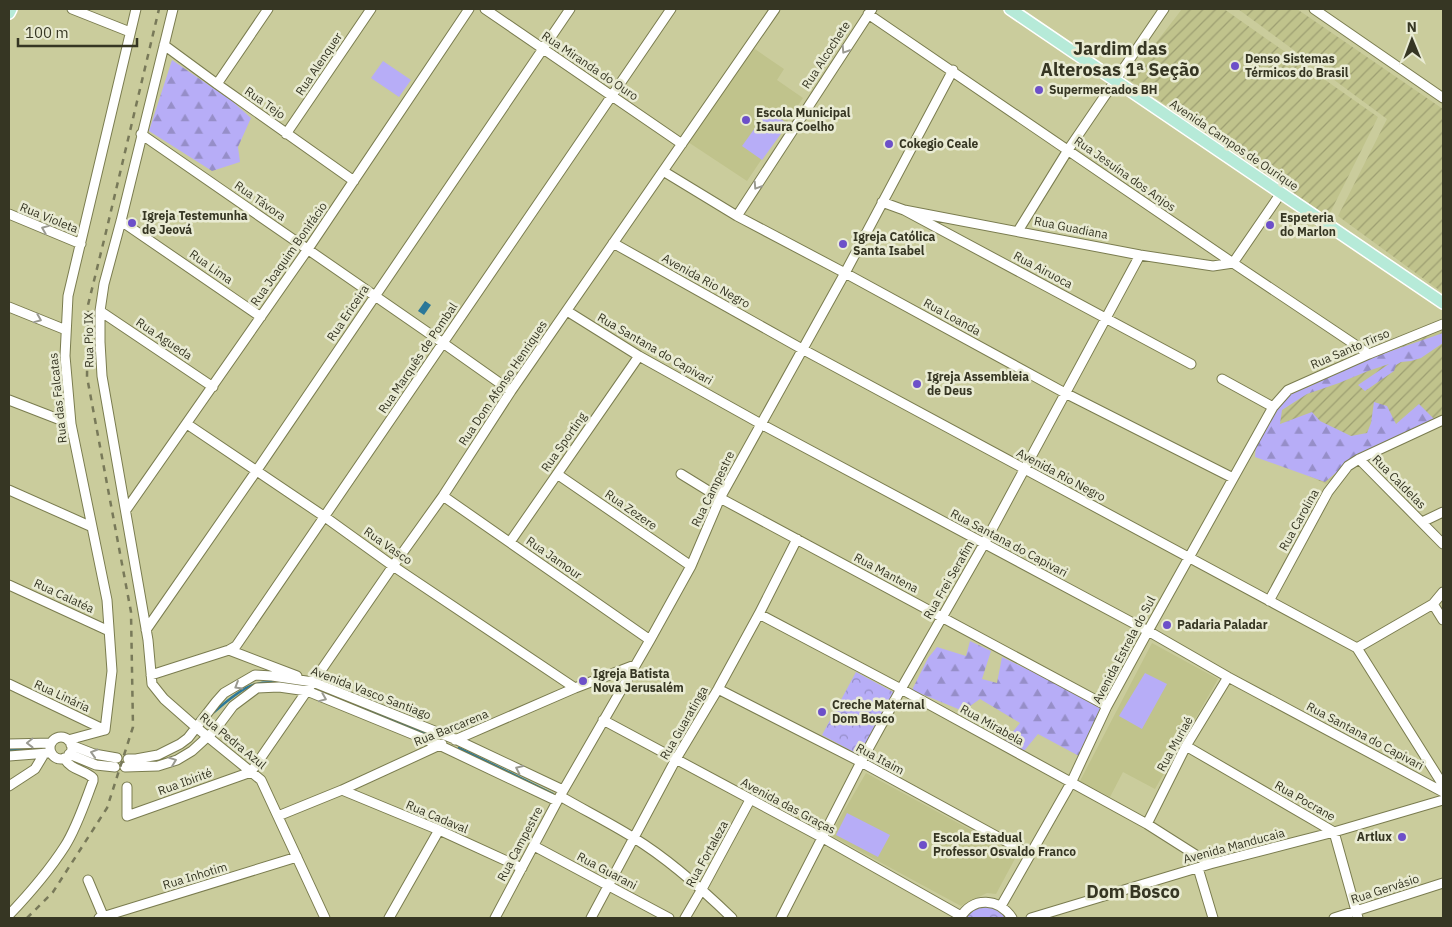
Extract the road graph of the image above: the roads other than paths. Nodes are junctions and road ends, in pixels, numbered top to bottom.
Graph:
1 (11, 9) edge
2 (72, 9) edge
3 (136, 9) edge
4 (173, 9) edge
5 (268, 9) edge
6 (371, 9) edge
7 (469, 9) edge
8 (485, 9) edge
9 (570, 9) edge
10 (671, 9) edge
11 (774, 9) edge
12 (1010, 9) edge
13 (1164, 9) edge
14 (1314, 9) edge
15 (870, 11) edge
16 (9, 13) edge
17 (130, 32) junction
18 (164, 44) junction
19 (542, 48) junction
20 (953, 70) junction
21 (1116, 81) junction
22 (217, 84) junction
23 (611, 96) junction
24 (1443, 98) edge
25 (141, 134) junction
26 (286, 134) junction
27 (682, 144) junction
28 (1068, 150) junction
29 (663, 171) junction
30 (354, 180) junction
31 (1281, 193) junction
32 (882, 202) junction
33 (904, 210) junction
34 (9, 214) edge
35 (737, 216) junction
36 (121, 221) junction
37 (1018, 231) junction
38 (614, 243) junction
39 (81, 244) junction
40 (308, 249) junction
41 (1140, 255) junction
42 (1233, 264) junction
43 (844, 273) junction
44 (374, 296) junction
45 (1443, 303) edge
46 (9, 307) edge
47 (100, 311) junction
48 (567, 311) junction
49 (261, 317) junction
50 (1105, 318) junction
51 (1443, 324) edge
52 (66, 330) junction
53 (443, 343) junction
54 (802, 349) junction
55 (1369, 354) junction
56 (639, 356) junction
57 (1191, 364) dead end
58 (1222, 379) dead end
59 (213, 387) junction
60 (511, 391) junction
61 (1065, 393) junction
62 (9, 400) edge
63 (1273, 407) junction
64 (1443, 420) edge
65 (72, 424) junction
66 (187, 424) junction
67 (761, 424) junction
68 (1359, 458) junction
69 (257, 470) junction
70 (1025, 470) junction
71 (557, 474) junction
72 (681, 474) dead end
73 (1233, 478) junction
74 (9, 490) edge
75 (443, 496) junction
76 (720, 498) junction
77 (126, 510) junction
78 (1443, 512) edge
79 (325, 517) junction
80 (1422, 522) junction
81 (92, 527) junction
82 (797, 539) junction
83 (510, 542) junction
84 (984, 544) junction
85 (1443, 544) edge
86 (1189, 556) junction
87 (393, 566) junction
88 (691, 566) junction
89 (9, 585) edge
90 (1443, 592) edge
91 (1269, 601) junction
92 (1432, 604) junction
93 (759, 614) junction
94 (942, 618) junction
95 (1443, 620) edge
96 (146, 630) junction
97 (1148, 630) junction
98 (109, 631) junction
99 (650, 640) junction
100 (1357, 648) junction
101 (229, 650) junction
102 (255, 660) junction
103 (635, 665) junction
104 (151, 675) junction
105 (255, 675) junction
106 (1228, 677) junction
107 (313, 682) junction
108 (9, 684) edge
109 (575, 688) junction
110 (718, 689) junction
111 (901, 689) junction
112 (307, 691) junction
113 (1108, 706) junction
114 (603, 720) junction
115 (197, 728) junction
116 (105, 730) junction
117 (207, 737) junction
118 (457, 740) junction
119 (51, 743) junction
120 (9, 744) edge
121 (439, 745) junction
122 (1186, 746) junction
123 (68, 749) junction
124 (48, 753) junction
125 (9, 756) edge
126 (676, 759) junction
127 (116, 762) dead end
128 (861, 762) junction
129 (252, 772) junction
130 (1070, 783) junction
131 (1443, 784) edge
132 (9, 786) edge
133 (128, 787) dead end
134 (342, 790) junction
135 (1443, 792) edge
136 (560, 796) junction
137 (750, 800) junction
138 (1443, 800) edge
139 (278, 816) junction
140 (1147, 824) junction
141 (439, 830) junction
142 (1334, 832) junction
143 (634, 838) junction
144 (823, 838) junction
145 (534, 846) junction
146 (1029, 854) junction
147 (297, 857) junction
148 (1210, 864) junction
149 (522, 868) junction
150 (1198, 868) junction
151 (88, 880) dead end
152 (1443, 883) edge
153 (608, 885) junction
154 (702, 889) junction
155 (1001, 906) junction
156 (9, 915) edge
157 (1357, 915) edge
158 (960, 917) edge
159 (102, 918) edge
160 (325, 918) edge
161 (389, 918) edge
162 (495, 918) edge
163 (591, 918) edge
164 (669, 918) edge
165 (685, 918) edge
166 (732, 918) edge
167 (781, 918) edge
168 (1012, 918) edge
169 (1032, 918) edge
170 (1213, 918) edge
171 (1334, 918) edge

1 - 16 main road
2 - 17 street
3 - 17 street, Rua das Falcatas
4 - 18 street, Rua Pio IX
5 - 22 street
6 - 26 street, Rua Alenquer
7 - 30 street, Rua Joaquim Bonifácio
8 - 19 street, Rua Miranda do Ouro
9 - 19 street, Rua Ericeira
10 - 23 street, Rua Marquês de Pombal
11 - 27 street, Rua Dom Afonso Henriques
12 - 21 main road, Avenida Campos de Ourique
13 - 21 street
14 - 24 street
15 - 20 street, Rua Jesuína dos Anjos
15 -> 35 street, Rua Alcochete
17 - 39 street, Rua das Falcatas
18 - 22 street, Rua Tejo
18 - 25 street, Rua Pio IX
19 - 23 street, Rua Miranda do Ouro
19 - 44 street, Rua Ericeira
20 - 28 street, Rua Jesuína dos Anjos
20 - 32 street, Rua Campestre
21 - 28 street
21 - 31 main road, Avenida Campos de Ourique
22 - 26 street, Rua Tejo
23 - 27 street, Rua Miranda do Ouro
23 - 53 street, Rua Marquês de Pombal
25 - 36 street, Rua Pio IX
25 - 40 street, Rua Távora
26 - 30 street, Rua Tejo
27 - 29 street, Rua Dom Afonso Henriques
28 - 37 street
28 - 42 street, Rua Jesuína dos Anjos
29 - 35 street, Rua Loanda
29 - 38 street, Rua Dom Afonso Henriques
30 - 40 street, Rua Joaquim Bonifácio
31 - 42 street
31 - 45 main road, Avenida Campos de Ourique
32 - 33 street, Rua Airuoca
32 - 43 street, Rua Campestre
33 - 37 street, Rua Guadiana
33 - 50 street, Rua Airuoca
39 -> 34 street, Rua Violeta
35 - 43 street, Rua Loanda
36 - 47 street, Rua Pio IX
36 - 49 street, Rua Lima
37 - 41 street, Rua Guadiana
38 - 48 street, Rua Dom Afonso Henriques
38 - 54 street, Avenida Rio Negro
39 - 52 street, Rua das Falcatas
40 - 44 street, Rua Távora
40 - 49 street, Rua Joaquim Bonifácio
41 - 42 street, Rua Guadiana
41 - 50 street, Rua Frei Serafim
42 - 55 street, Rua Jesuína dos Anjos
43 - 54 street, Rua Campestre
43 - 61 street, Rua Loanda
44 - 53 street, Rua Távora
44 - 69 street, Rua Ericeira
46 -> 52 street
47 - 59 street, Rua Agueda
47 - 77 street, Rua Pio IX
48 - 56 street, Rua Santana do Capivari
48 - 60 street, Rua Dom Afonso Henriques
49 - 59 street, Rua Joaquim Bonifácio
50 - 57 street, Rua Airuoca
50 - 61 street, Rua Frei Serafim
51 - 55 street, Rua Santo Tirso
52 - 65 street, Rua das Falcatas
53 - 60 street, Rua Távora
53 - 79 street, Rua Marquês de Pombal
54 - 67 street, Rua Campestre
54 - 70 street, Avenida Rio Negro
55 - 63 street, Rua Santo Tirso
56 - 67 street, Rua Santana do Capivari
56 - 71 street, Rua Sporting
58 - 63 street
59 - 66 street, Rua Joaquim Bonifácio
60 - 75 street, Rua Dom Afonso Henriques
61 - 70 street, Rua Frei Serafim
61 - 73 street, Rua Loanda
62 - 65 street
63 - 73 street, Avenida Estrela do Sul
64 - 68 street, Rua Carolina
65 - 81 street, Rua das Falcatas
66 - 69 street, Rua Vasco
66 - 77 street, Rua Joaquim Bonifácio
67 - 76 street, Rua Campestre
67 - 84 street, Rua Santana do Capivari
68 - 80 street, Rua Caldelas
68 - 91 street, Rua Carolina
69 - 79 street, Rua Vasco
69 - 96 street, Rua Ericeira
70 - 84 street, Rua Frei Serafim
70 - 86 street, Avenida Rio Negro
71 - 83 street, Rua Sporting
71 - 88 street, Rua Zezere
72 - 76 street, Rua Mantena
73 - 86 street, Avenida Estrela do Sul
74 - 81 street
75 - 83 street, Rua Jamour
75 - 87 street, Rua Dom Afonso Henriques
76 - 82 street, Rua Mantena
76 - 88 street, Rua Campestre
77 - 96 street, Rua Pio IX
78 - 80 street
79 - 87 street, Rua Vasco
79 - 101 street, Rua Marquês de Pombal
80 - 85 street, Rua Caldelas
81 - 98 street, Rua das Falcatas
82 - 93 street, Rua Guaratinga
82 - 94 street, Rua Mantena
83 - 99 street, Rua Jamour
84 - 94 street, Rua Frei Serafim
84 - 97 street, Rua Santana do Capivari
86 - 91 street, Avenida Rio Negro
86 - 97 street, Avenida Estrela do Sul
87 - 107 street, Rua Dom Afonso Henriques
87 - 109 street, Rua Vasco
88 - 99 street, Rua Campestre
89 - 98 street, Rua Calatéa
90 - 92 street
91 - 100 street, Avenida Rio Negro
92 - 95 street
92 - 100 street
93 - 110 street, Rua Guaratinga
93 - 111 street, Rua Mirabela
94 - 111 street, Rua Frei Serafim
94 - 113 street, Rua Mantena
96 - 104 street, Rua Pio IX
97 - 106 street, Rua Santana do Capivari
97 - 113 street, Avenida Estrela do Sul
98 - 116 street, Rua das Falcatas
99 - 103 street, Rua Campestre
100 - 131 street, Avenida Rio Negro
101 - 102 street
101 - 104 street, Rua Marquês de Pombal
102 - 105 street
102 - 107 street
103 - 109 street, Rua Barcarena
103 - 114 street, Rua Campestre
104 - 115 street, Rua Pedra Azul
105 - 107 street, Avenida Vasco Santiago
105 -> 115 street, Avenida Vasco Santiago
106 - 122 street, Rua Muriaé
106 - 135 street, Rua Santana do Capivari
107 - 112 street, Rua Dom Afonso Henriques
107 - 118 street, Avenida Vasco Santiago
108 - 116 street, Rua Linária
109 - 118 street, Rua Barcarena
110 - 126 street, Rua Guaratinga
110 - 128 street, Rua Itaim
111 - 128 street, Rua Frei Serafim
111 - 130 street, Rua Mirabela
112 - 117 street, Avenida Vasco Santiago
112 -> 121 street, Avenida Vasco Santiago
112 - 129 street, Rua Dom Afonso Henriques
113 - 130 street, Avenida Estrela do Sul
114 - 126 street, Avenida das Graças
114 - 136 street, Rua Campestre
115 - 117 street, Rua Pedra Azul
115 -> 117 street, Avenida Vasco Santiago
116 - 123 street
117 - 129 street, Rua Pedra Azul
118 - 121 street, Rua Barcarena
136 -> 118 street, Avenida Vasco Santiago
119 -> 120 street
119 - 123 street
119 - 124 street
121 - 134 street, Rua Barcarena
121 - 136 street, Avenida Vasco Santiago
122 - 140 street, Rua Muriaé
122 - 142 street, Rua Pocrane
123 - 124 street
123 - 127 street
123 - 156 street
124 - 125 street
124 - 132 street
126 - 137 street, Avenida das Graças
126 - 143 street, Rua Guaratinga
128 - 144 street, Rua Frei Serafim
128 - 146 street, Rua Itaim
129 - 133 street, Rua Ibirité
129 - 139 street, Rua Pedra Azul
130 - 140 street, Rua Mirabela
130 - 146 street, Avenida Estrela do Sul
134 - 139 street, Rua Barcarena
134 - 141 street, Rua Cadaval
136 - 143 street, Avenida Vasco Santiago
136 - 145 street, Rua Campestre
137 - 144 street, Avenida das Graças
137 - 154 street, Rua Fortaleza
138 - 142 street, Avenida Manducaia
139 - 147 street, Rua Pedra Azul
140 - 148 street, Rua Mirabela
141 - 149 street, Rua Cadaval
141 - 161 street
142 - 148 street, Avenida Manducaia
142 - 157 street, Rua Pocrane
143 - 153 street, Rua Guaratinga
143 - 154 street, Avenida Vasco Santiago
144 - 158 street, Avenida das Graças
144 - 167 street, Rua Frei Serafim
145 - 149 street, Rua Campestre
145 - 153 street, Rua Guarani
146 - 155 street, Avenida Estrela do Sul
147 - 159 street, Rua Inhotim
147 - 160 street, Rua Pedra Azul
148 - 150 street, Avenida Manducaia
149 - 162 street, Rua Campestre
150 - 169 street, Avenida Manducaia
150 - 170 street
151 - 159 street
152 - 157 street, Rua Gervásio
153 - 163 street, Rua Guaratinga
153 - 164 street, Rua Guarani
154 - 165 street, Rua Fortaleza
154 - 166 street, Avenida Vasco Santiago
155 - 158 street
155 - 168 street
157 - 171 street, Rua Gervásio

